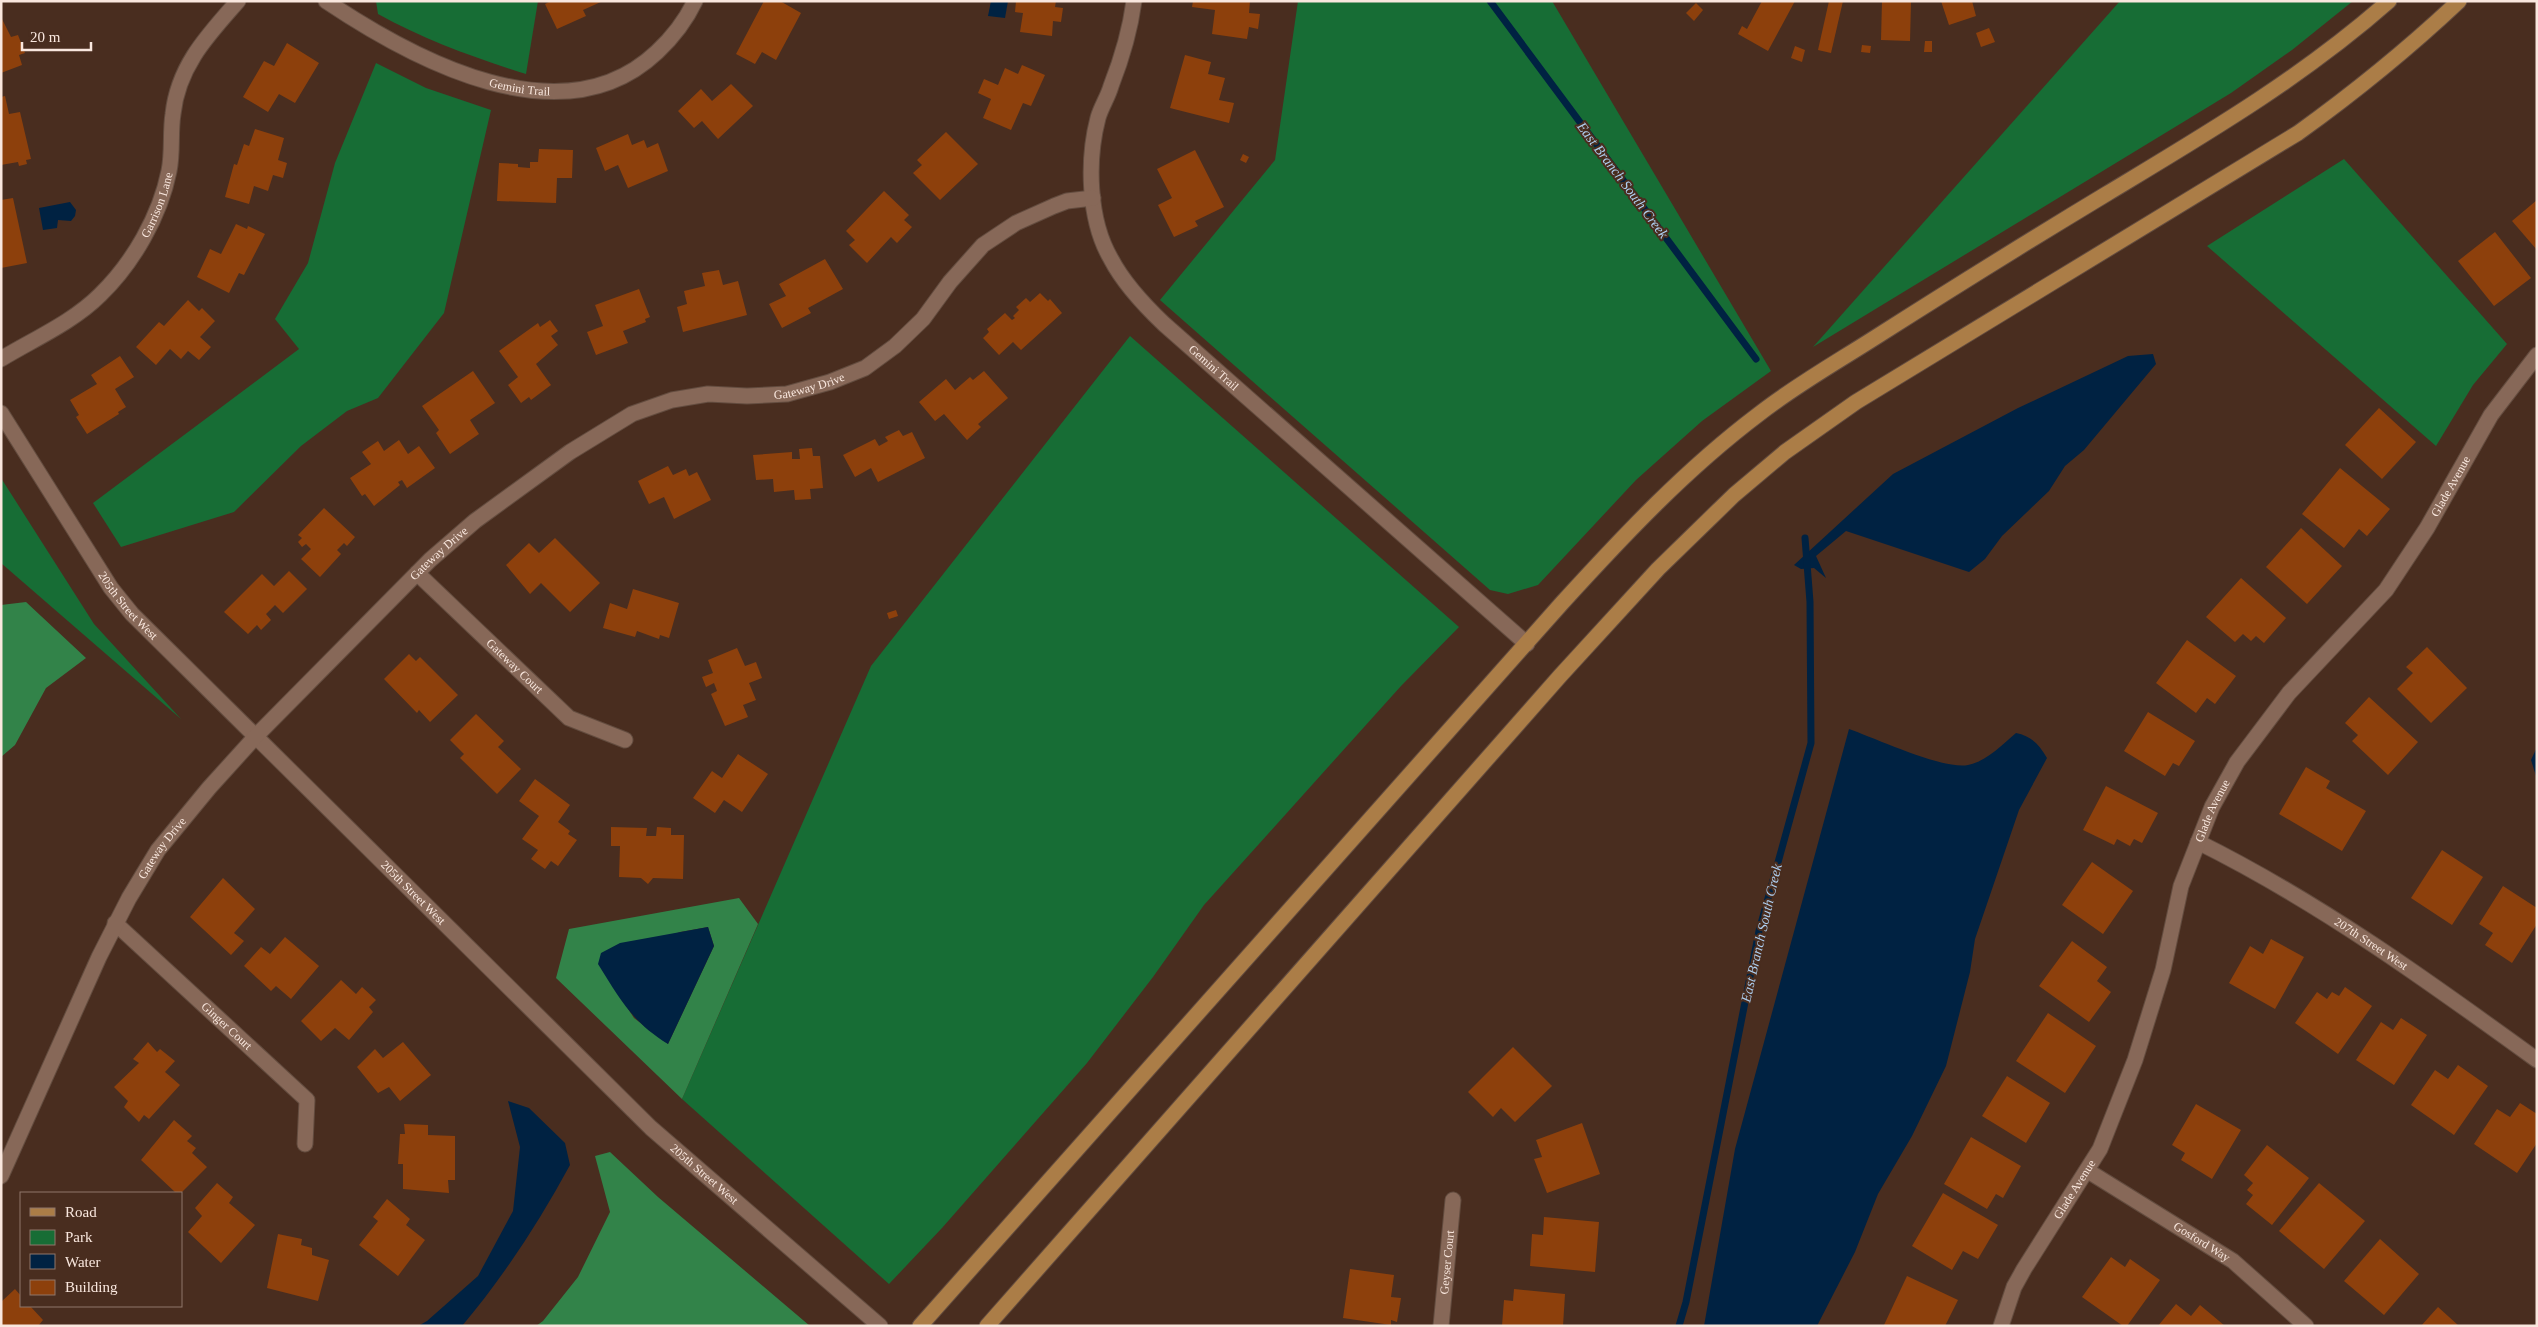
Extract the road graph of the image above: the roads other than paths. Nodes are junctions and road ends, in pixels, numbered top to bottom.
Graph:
1 (238, 1) edge
2 (326, 1) edge
3 (695, 1) edge
4 (1134, 1) edge
5 (2389, 1) edge
6 (2459, 1) edge
7 (1093, 198) junction
8 (2537, 355) edge
9 (1, 359) edge
10 (1, 413) edge
11 (417, 573) junction
12 (1527, 644) junction
13 (257, 735) junction
14 (625, 740) dead end
15 (2198, 842) junction
16 (115, 923) junction
17 (2537, 1060) edge
18 (305, 1144) dead end
19 (2088, 1171) junction
20 (1, 1176) edge
21 (1453, 1200) dead end
22 (880, 1326) edge
23 (920, 1326) edge
24 (987, 1326) edge
25 (1441, 1326) edge
26 (2001, 1326) edge
27 (2306, 1326) edge

1 - 9 street, Garrison Lane
2 - 3 street, Gemini Trail
4 - 7 street, Gemini Trail
5 - 12 main road
6 - 24 main road
7 - 11 street, Gateway Drive
7 - 12 street, Gemini Trail
8 - 15 street, Glade Avenue
10 - 13 street, 205th Street West
11 - 13 street, Gateway Drive
11 - 14 street, Gateway Court
12 - 23 main road
13 - 16 street, Gateway Drive
13 - 22 street, 205th Street West
15 - 17 street, 207th Street West
15 - 19 street, Glade Avenue
16 - 18 street, Ginger Court
16 - 20 street, Gateway Drive
19 - 26 street, Glade Avenue
19 - 27 street, Gosford Way
21 - 25 street, Geyser Court

